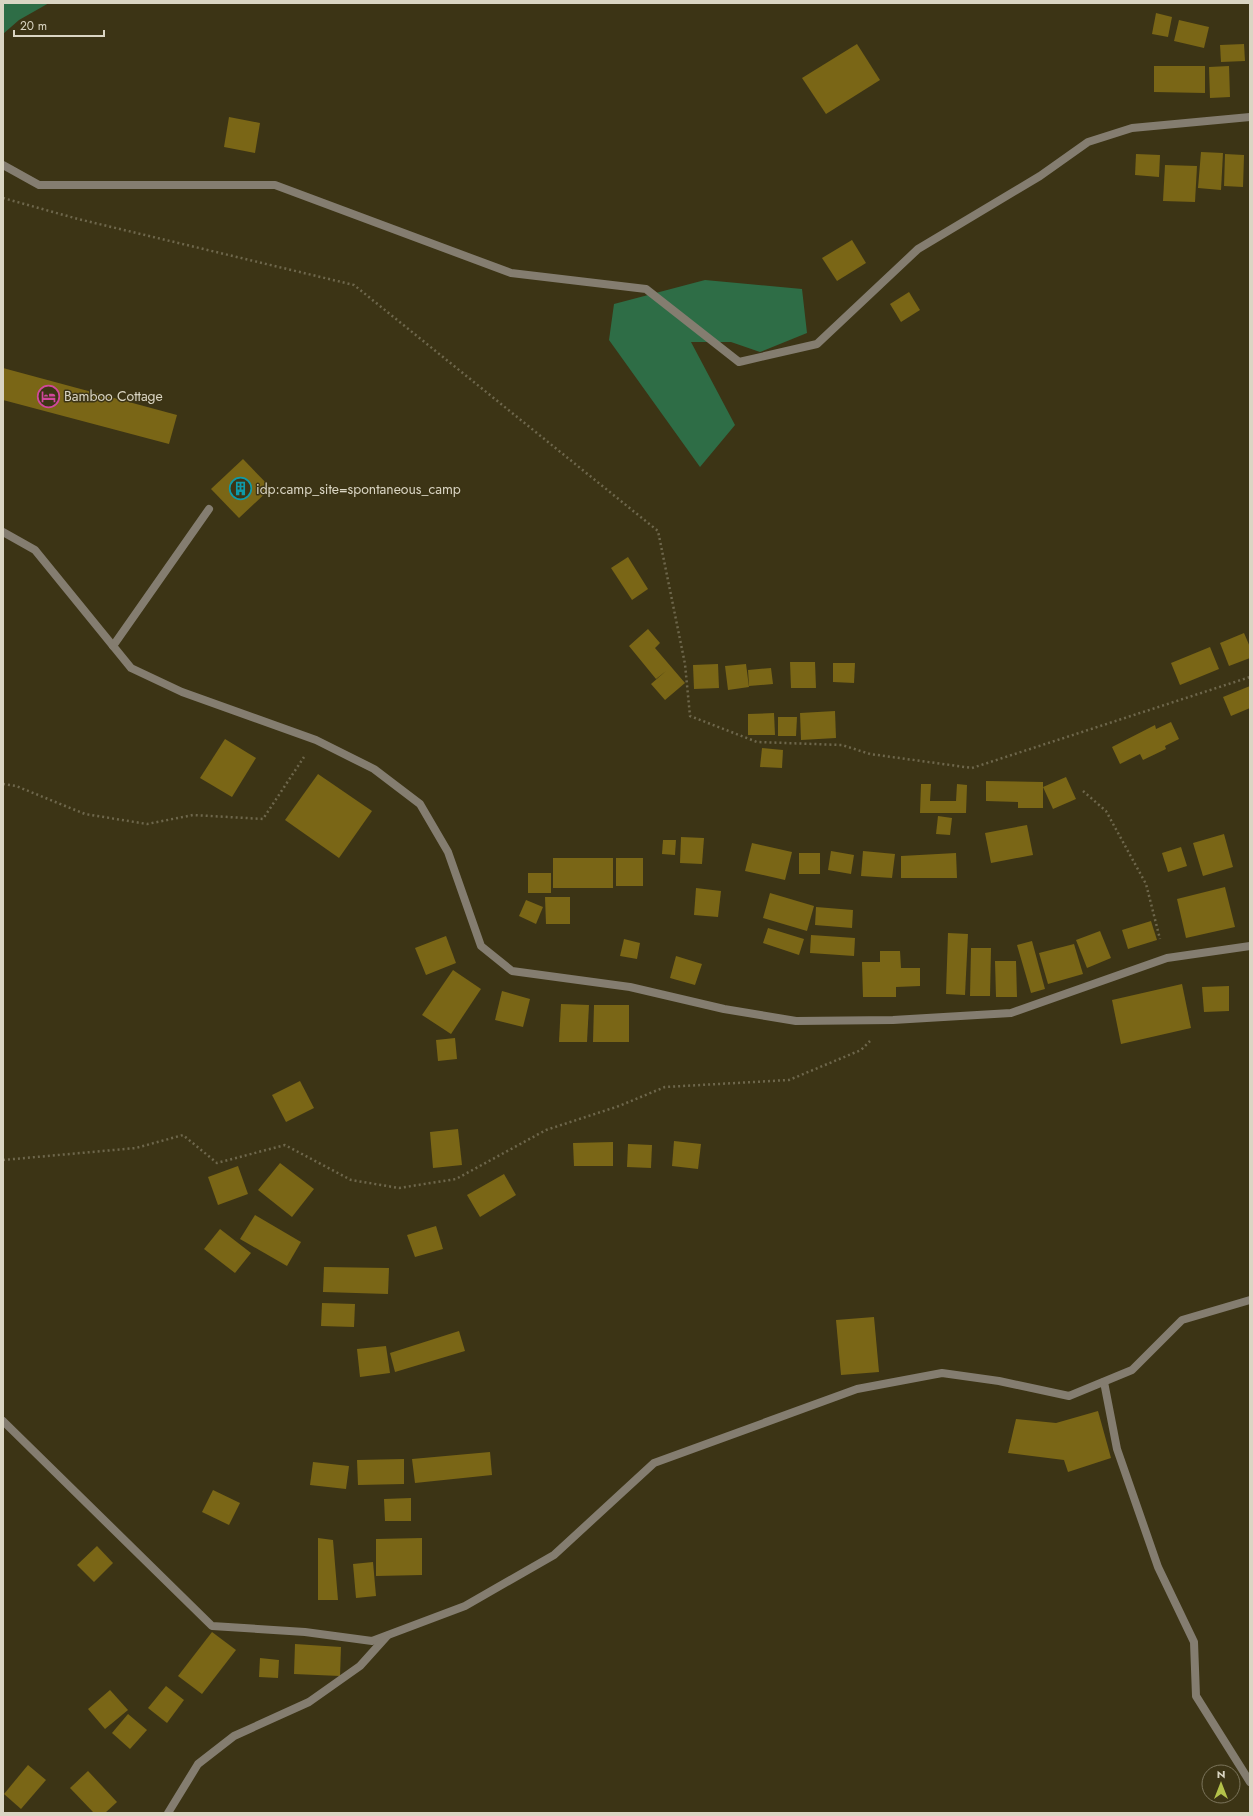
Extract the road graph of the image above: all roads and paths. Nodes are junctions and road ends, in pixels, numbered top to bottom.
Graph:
1 (1250, 117) edge
2 (3, 165) edge
3 (3, 198) edge
4 (209, 509) dead end
5 (3, 532) edge
6 (113, 646) junction
7 (1250, 677) edge
8 (316, 740) junction
9 (3, 784) edge
10 (1083, 791) dead end
11 (1250, 946) edge
12 (1167, 958) junction
13 (893, 1020) junction
14 (3, 1160) edge
15 (1250, 1300) edge
16 (1104, 1382) junction
17 (3, 1421) edge
18 (388, 1635) junction
19 (1250, 1782) edge
20 (168, 1813) edge

1 - 2 street
3 - 7 path
4 - 6 street
5 - 6 street
6 - 8 street
8 - 9 path
8 - 13 street
10 - 12 path
11 - 12 street
12 - 13 street
13 - 14 path
15 - 16 street
16 - 18 street
16 - 19 street
17 - 18 street
18 - 20 street

